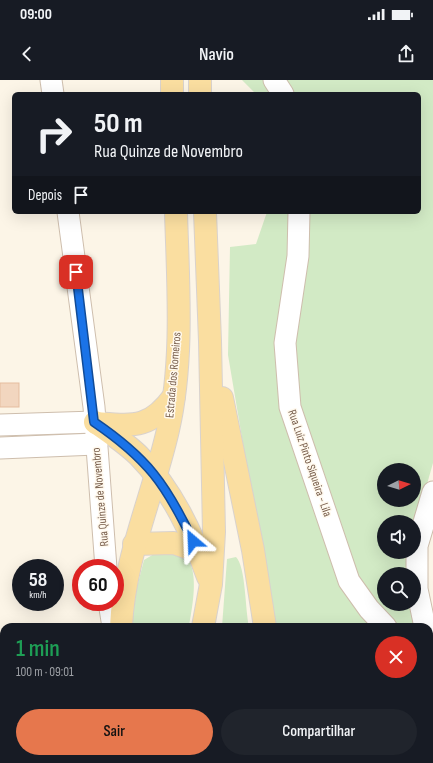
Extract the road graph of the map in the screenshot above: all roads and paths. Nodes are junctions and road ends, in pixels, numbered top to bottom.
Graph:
1 (51, 80) edge
2 (172, 80) edge
3 (200, 80) edge
4 (274, 80) edge
5 (53, 92) edge
6 (172, 92) edge
7 (200, 92) edge
8 (282, 92) edge
9 (68, 214) edge
10 (176, 214) edge
11 (205, 214) edge
12 (299, 214) edge
13 (210, 341) junction
14 (174, 395) junction
15 (94, 422) junction
16 (0, 425) edge
17 (96, 444) junction
18 (0, 448) edge
19 (156, 475) junction
20 (433, 492) edge
21 (134, 544) junction
22 (199, 552) junction
23 (105, 559) edge
24 (211, 584) junction
25 (110, 611) edge
26 (112, 623) edge
27 (122, 623) edge
28 (204, 623) edge
29 (264, 623) edge
30 (382, 623) edge
31 (424, 623) edge

1 - 5 street
2 - 6 main road
3 - 7 main road
4 - 8 street
9 - 15 street, Rua Quinze de Novembro
10 - 14 main road, Estrada dos Romeiros
11 - 13 main road
12 - 30 street, Rua Luiz Pinto Siqueira - Lila
13 - 24 main road
13 - 29 main road
14 - 15 main road
14 - 19 main road, Estrada dos Romeiros
15 - 16 street
15 - 17 street, Rua Quinze de Novembro
15 - 19 main road
17 - 18 street
17 - 23 street, Rua Quinze de Novembro
19 - 21 main road, Estrada dos Romeiros
19 - 22 main road
20 - 31 street
21 - 22 main road
21 - 27 main road, Estrada dos Romeiros
22 - 24 main road
24 - 28 main road
25 - 26 street

